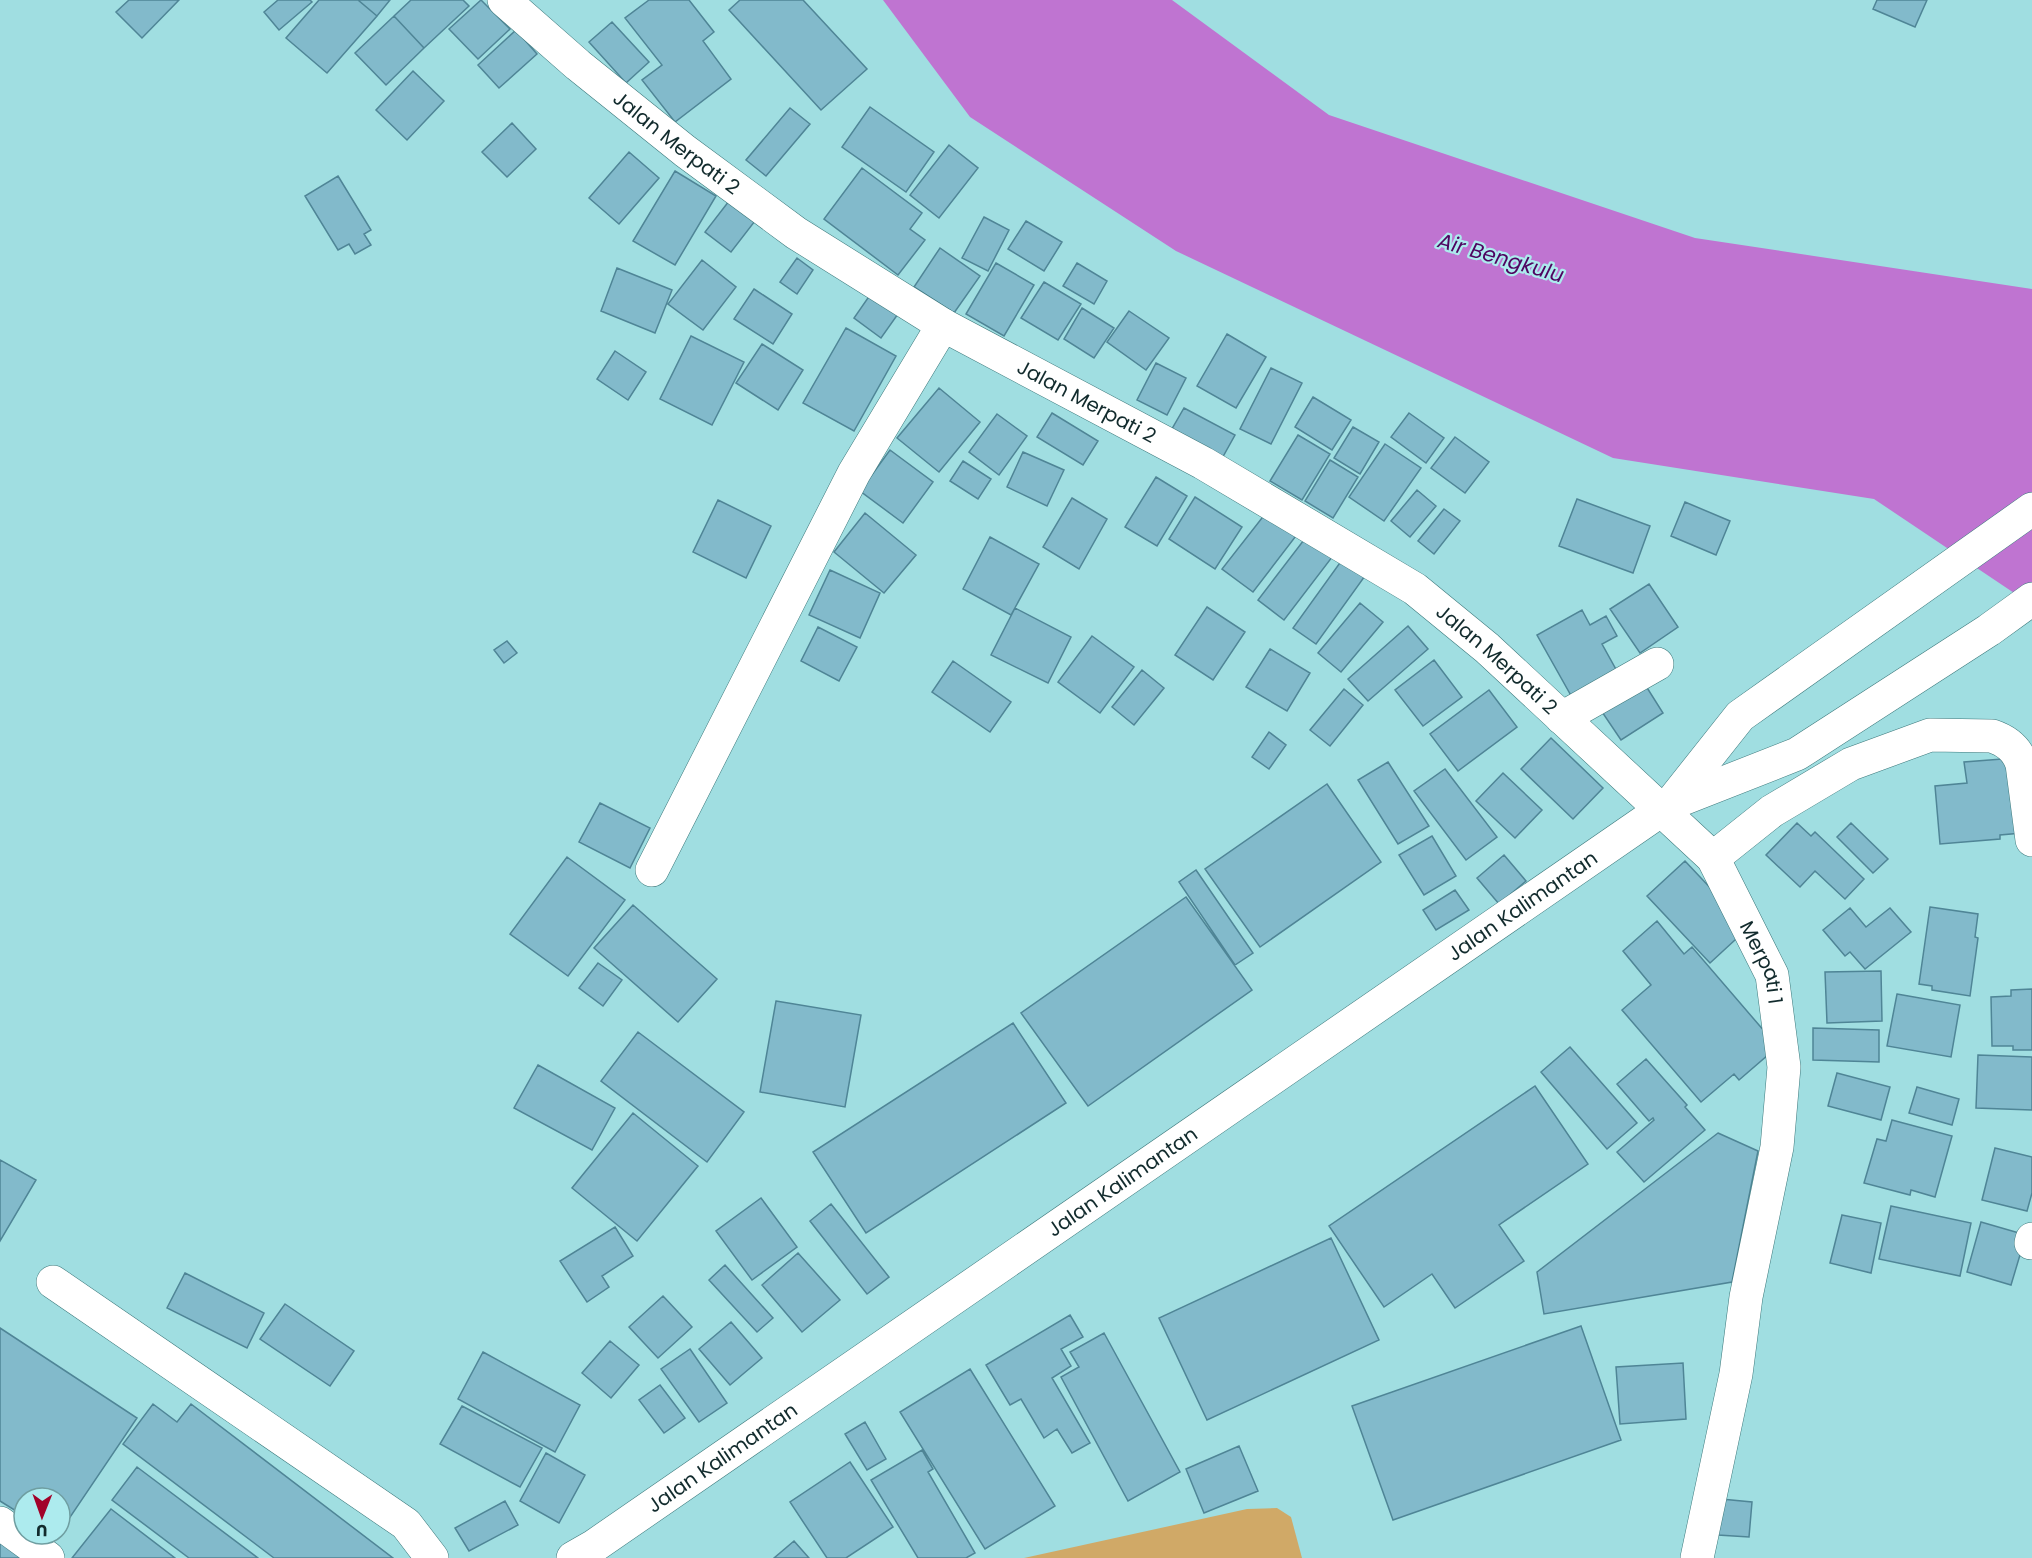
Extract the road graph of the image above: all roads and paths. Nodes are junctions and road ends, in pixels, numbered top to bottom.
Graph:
1 (504, 0) edge
2 (943, 325) junction
3 (2032, 508) edge
4 (2032, 599) edge
5 (1657, 664) dead end
6 (1562, 718) junction
7 (1665, 807) junction
8 (2032, 840) edge
9 (1713, 858) junction
10 (652, 870) dead end
11 (53, 1282) dead end
12 (0, 1523) edge
13 (589, 1554) edge
14 (48, 1558) edge
15 (432, 1558) edge
16 (1697, 1558) edge

1 - 2 street, Jalan Merpati 2
2 - 6 street, Jalan Merpati 2
2 - 10 street
3 - 7 street
4 - 7 street
5 - 6 street
6 - 7 street, Jalan Merpati 2
7 - 9 street, Merpati 1
7 - 13 street, Jalan Kalimantan
8 - 9 street
9 - 16 street, Merpati 1
11 - 15 street
12 - 14 street

